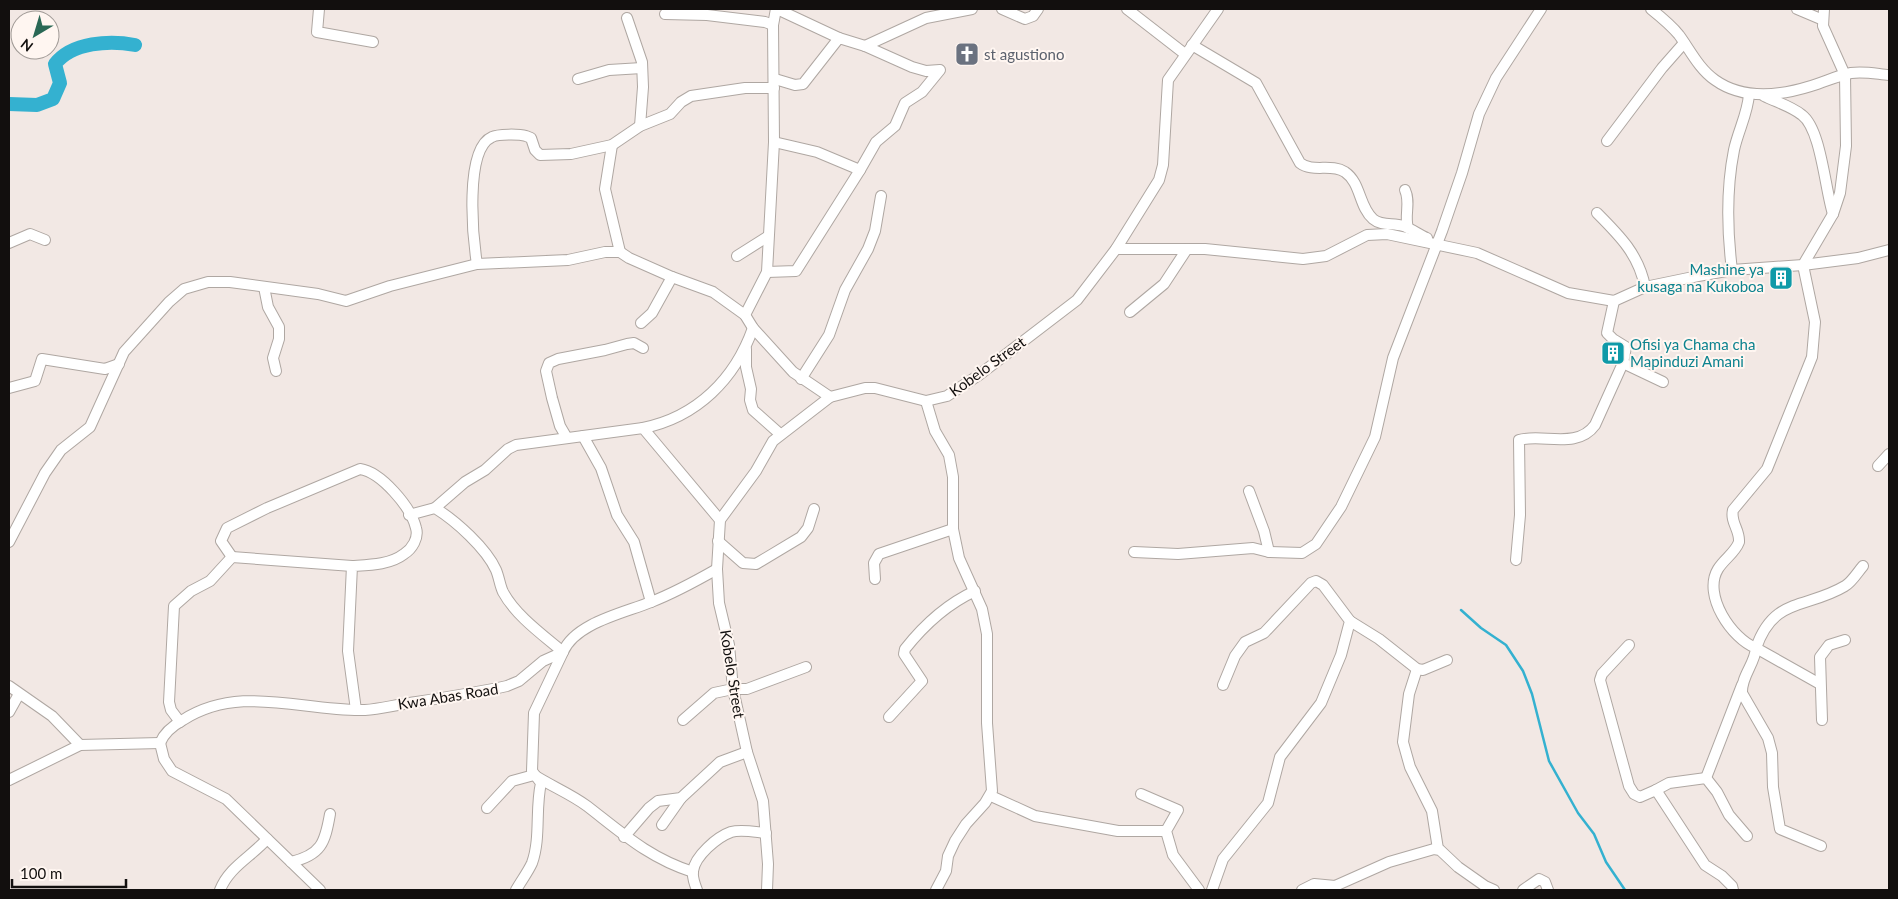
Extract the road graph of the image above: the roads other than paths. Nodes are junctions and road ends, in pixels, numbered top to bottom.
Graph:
1 (319, 9) edge
2 (777, 9) edge
3 (972, 9) edge
4 (1003, 9) edge
5 (1038, 9) edge
6 (1126, 9) edge
7 (1140, 9) edge
8 (1218, 9) edge
9 (1541, 9) edge
10 (1651, 9) edge
11 (1798, 9) edge
12 (1824, 9) edge
13 (707, 12) edge
14 (795, 13) edge
15 (665, 14) dead end
16 (627, 18) dead end
17 (1823, 20) junction
18 (1143, 22) junction
19 (773, 26) junction
20 (839, 38) junction
21 (373, 42) dead end
22 (1684, 43) junction
23 (1192, 45) junction
24 (865, 46) junction
25 (1185, 54) junction
26 (642, 68) junction
27 (1845, 75) junction
28 (1889, 75) edge
29 (578, 79) dead end
30 (774, 84) junction
31 (1749, 94) junction
32 (1764, 96) junction
33 (640, 126) junction
34 (1607, 141) dead end
35 (774, 142) junction
36 (612, 145) junction
37 (860, 170) junction
38 (1405, 190) dead end
39 (881, 196) dead end
40 (1597, 213) dead end
41 (1833, 214) junction
42 (1408, 228) junction
43 (767, 237) junction
44 (45, 240) dead end
45 (9, 243) edge
46 (1434, 244) junction
47 (1116, 249) junction
48 (1187, 249) junction
49 (1889, 250) edge
50 (620, 252) junction
51 (736, 256) dead end
52 (477, 264) junction
53 (1803, 265) junction
54 (1732, 270) junction
55 (767, 272) junction
56 (672, 277) junction
57 (264, 287) junction
58 (1645, 287) junction
59 (1614, 301) junction
60 (1130, 312) dead end
61 (745, 314) junction
62 (642, 323) dead end
63 (752, 328) junction
64 (643, 348) dead end
65 (746, 348) junction
66 (119, 364) junction
67 (1623, 364) junction
68 (276, 371) dead end
69 (801, 379) junction
70 (1663, 382) dead end
71 (9, 388) edge
72 (830, 397) junction
73 (926, 401) junction
74 (643, 428) junction
75 (780, 434) junction
76 (583, 436) junction
77 (567, 438) junction
78 (1889, 454) edge
79 (1878, 466) dead end
80 (1249, 491) dead end
81 (435, 508) junction
82 (814, 509) dead end
83 (409, 515) junction
84 (720, 520) junction
85 (953, 529) junction
86 (718, 541) junction
87 (9, 542) edge
88 (1134, 552) dead end
89 (1269, 552) junction
90 (232, 557) junction
91 (1516, 560) dead end
92 (352, 566) junction
93 (1863, 566) dead end
94 (716, 569) junction
95 (876, 579) dead end
96 (975, 591) junction
97 (650, 602) junction
98 (1350, 621) junction
99 (1845, 640) dead end
100 (1628, 645) dead end
101 (1756, 648) junction
102 (563, 652) junction
103 (1447, 660) dead end
104 (806, 667) dead end
105 (1417, 669) junction
106 (1742, 684) junction
107 (1820, 684) junction
108 (1223, 685) dead end
109 (9, 686) edge
110 (733, 689) junction
111 (20, 694) junction
112 (356, 710) junction
113 (9, 712) edge
114 (890, 717) dead end
115 (683, 720) dead end
116 (1822, 720) dead end
117 (180, 722) junction
118 (160, 743) junction
119 (80, 745) junction
120 (747, 752) junction
121 (534, 775) junction
122 (1706, 778) junction
123 (9, 780) edge
124 (1656, 790) junction
125 (1141, 794) dead end
126 (991, 796) junction
127 (681, 798) junction
128 (487, 808) dead end
129 (330, 814) dead end
130 (662, 825) dead end
131 (1166, 831) junction
132 (766, 833) junction
133 (1747, 836) dead end
134 (624, 837) junction
135 (267, 839) junction
136 (1821, 846) dead end
137 (1438, 849) junction
138 (291, 862) junction
139 (693, 872) junction
140 (1334, 888) edge
141 (220, 890) edge
142 (320, 890) edge
143 (516, 890) edge
144 (696, 890) edge
145 (767, 890) edge
146 (936, 890) edge
147 (1199, 890) edge
148 (1212, 890) edge
149 (1302, 890) edge
150 (1494, 890) edge
151 (1523, 890) edge
152 (1548, 890) edge
153 (1733, 890) edge

1 - 21 street
2 - 14 street
2 - 19 street
3 - 24 street
4 - 5 street
6 - 18 street
7 - 18 street
8 - 23 street, Kobelo Street
9 - 46 street
10 - 22 street
11 - 17 street
12 - 17 street
13 - 15 street
13 - 19 street
14 - 20 street
16 - 26 street
17 - 27 street
18 - 25 street
19 - 30 street
20 - 24 street
20 - 30 street
22 - 31 street
22 - 34 street
23 - 25 street, Kobelo Street
23 - 42 street
24 - 37 street
25 - 47 street, Kobelo Street
26 - 29 street
26 - 33 street
27 - 28 street
27 - 32 street
27 - 41 street
30 - 33 street
30 - 35 street
31 - 32 street
31 - 54 street
32 - 41 street
33 - 36 street
35 - 37 street
35 - 43 street
36 - 50 street
36 - 52 street
37 - 55 street
38 - 42 street
39 - 69 street
40 - 58 street
41 - 53 street
42 - 46 street
43 - 51 street
43 - 55 street
44 - 45 street
46 - 48 street
46 - 59 street
46 - 89 street
47 - 48 street
47 - 73 street, Kobelo Street
48 - 60 street
49 - 53 street
50 - 52 street
50 - 56 street
52 - 57 street
53 - 54 street
53 - 101 street
54 - 58 street
55 - 61 street
56 - 61 street
56 - 62 street
57 - 66 street
57 - 68 street
58 - 59 street
59 - 67 street
61 - 63 street
63 - 65 street
63 - 69 street
64 - 77 street
65 - 74 street
65 - 75 street
66 - 71 street
66 - 87 street
67 - 70 street
67 - 91 street
69 - 72 street
72 - 73 street, Kobelo Street
72 - 75 street, Kobelo Street
73 - 85 street
74 - 76 street
74 - 84 street
75 - 84 street, Kobelo Street
76 - 77 street
76 - 97 street
77 - 81 street
78 - 79 street
80 - 89 street
81 - 83 street
81 - 102 street
82 - 86 street
83 - 90 street
83 - 92 street
84 - 86 street, Kobelo Street
85 - 95 street
85 - 96 street
86 - 94 street, Kobelo Street
88 - 89 street
90 - 92 street
90 - 117 street
92 - 112 street
93 - 101 street
94 - 97 street, Kwa Abas Road
94 - 110 street, Kobelo Street
96 - 114 street
96 - 126 street
97 - 102 street, Kwa Abas Road
98 - 105 street
98 - 108 street
98 - 148 street
99 - 107 street
100 - 124 street
101 - 106 street
101 - 107 street
102 - 112 street, Kwa Abas Road
102 - 121 street
103 - 105 street
104 - 110 street
105 - 137 street
106 - 122 street
106 - 136 street
107 - 116 street
109 - 111 street
110 - 115 street
110 - 120 street, Kobelo Street
111 - 113 street
111 - 119 street
112 - 117 street, Kwa Abas Road
117 - 118 street, Kwa Abas Road
118 - 119 street
118 - 135 street
119 - 123 street
120 - 127 street
120 - 132 street, Kobelo Street
121 - 128 street
121 - 134 street
121 - 143 street
122 - 124 street
122 - 133 street
124 - 153 street
125 - 131 street
126 - 131 street
126 - 146 street
127 - 130 street
127 - 134 street
129 - 138 street
131 - 147 street
132 - 139 street
132 - 145 street, Kobelo Street
134 - 139 street
135 - 138 street
135 - 141 street
137 - 140 street
137 - 150 street
138 - 142 street
139 - 144 street
140 - 149 street
151 - 152 street

